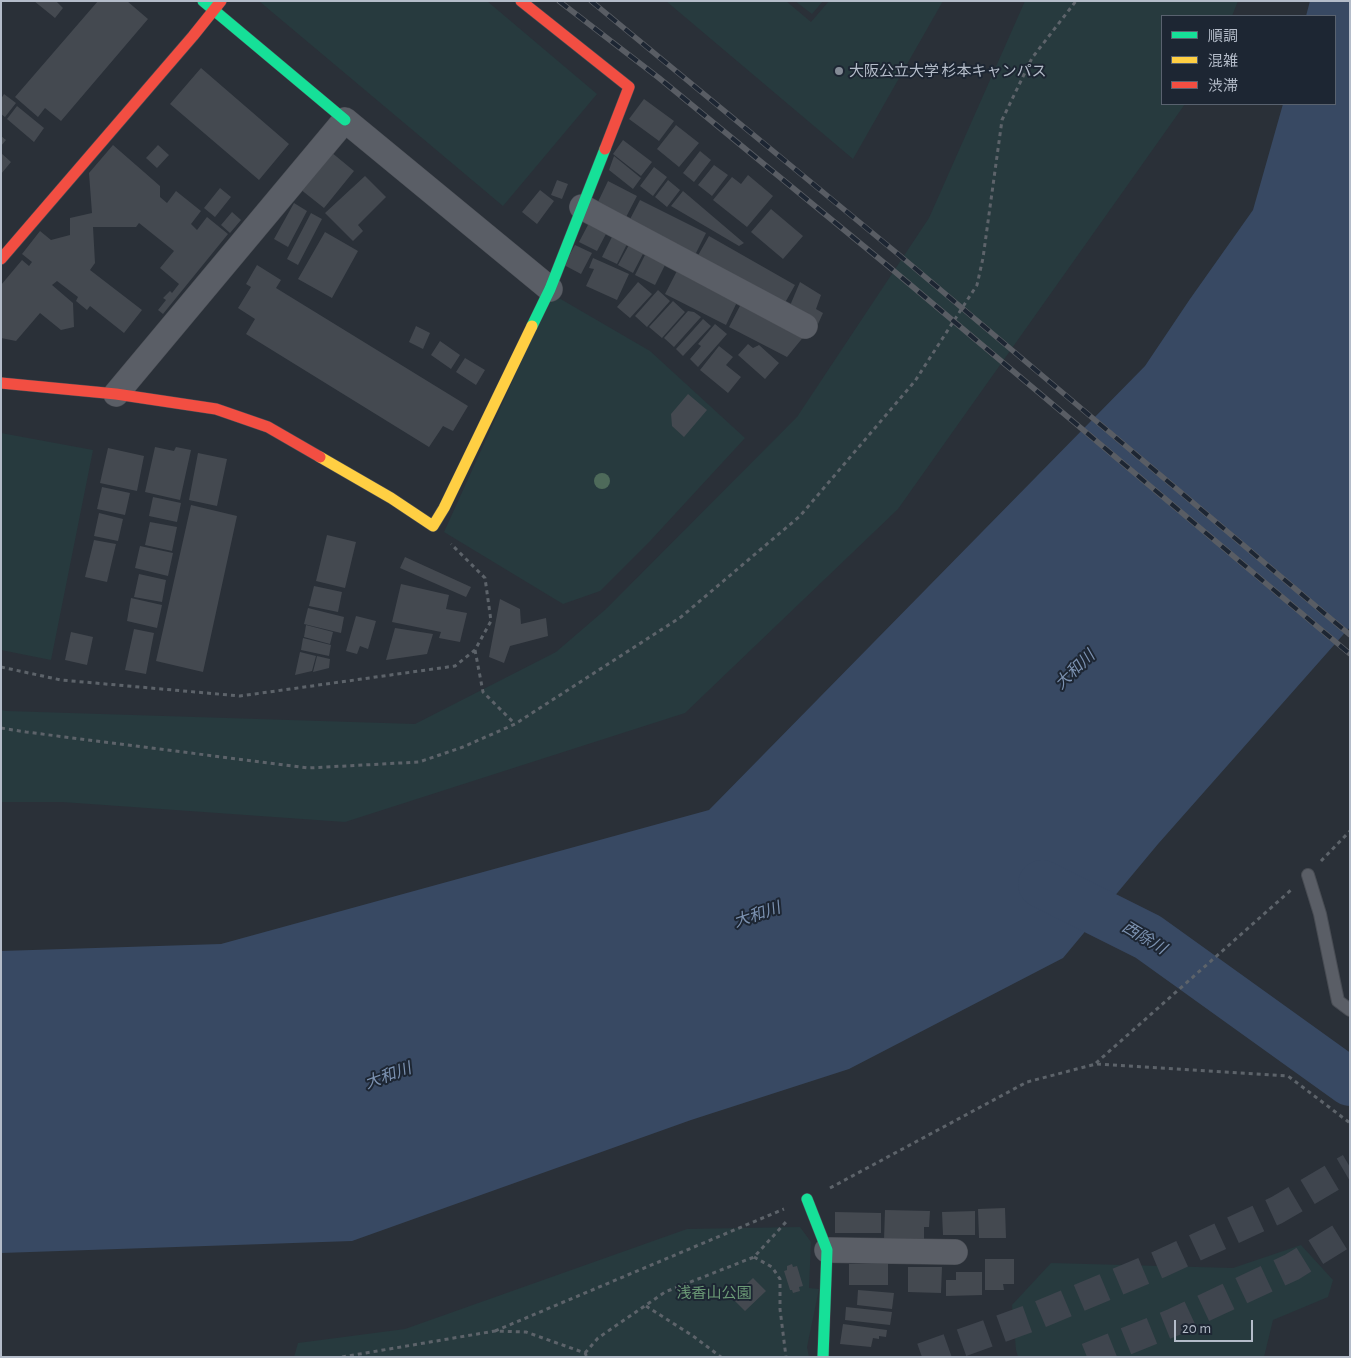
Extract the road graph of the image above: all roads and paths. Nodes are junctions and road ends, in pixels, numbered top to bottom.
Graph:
1 (203, 1) edge
2 (521, 1) edge
3 (1076, 1) edge
4 (217, 6) edge
5 (345, 120) junction
6 (582, 207) junction
7 (1, 259) edge
8 (550, 290) junction
9 (805, 326) dead end
10 (1, 383) edge
11 (116, 394) junction
12 (433, 526) junction
13 (475, 650) junction
14 (1, 667) edge
15 (514, 724) junction
16 (1, 728) edge
17 (1350, 831) edge
18 (1308, 875) junction
19 (1350, 1010) edge
20 (1096, 1064) junction
21 (1350, 1123) edge
22 (807, 1199) junction
23 (827, 1250) junction
24 (955, 1252) dead end
25 (754, 1257) junction
26 (646, 1306) junction
27 (495, 1331) junction
28 (586, 1355) edge
29 (342, 1357) edge
30 (721, 1357) edge
31 (786, 1357) edge
32 (822, 1357) edge

1 - 4 street
2 - 6 street
3 - 15 path
4 - 5 street
4 - 7 street
5 - 8 street
5 - 11 street
6 - 8 street
6 - 9 street
8 - 12 street
10 - 11 street
11 - 12 street
12 - 13 path
13 - 14 path
13 - 15 path
15 - 16 path
17 - 18 path
18 - 19 lane
18 - 20 path
20 - 21 path
20 - 22 path
22 - 23 street
22 - 25 path
22 - 27 path
23 - 24 street
23 - 32 street
25 - 26 path
25 - 31 path
26 - 28 path
26 - 30 path
27 - 28 path
27 - 29 path

